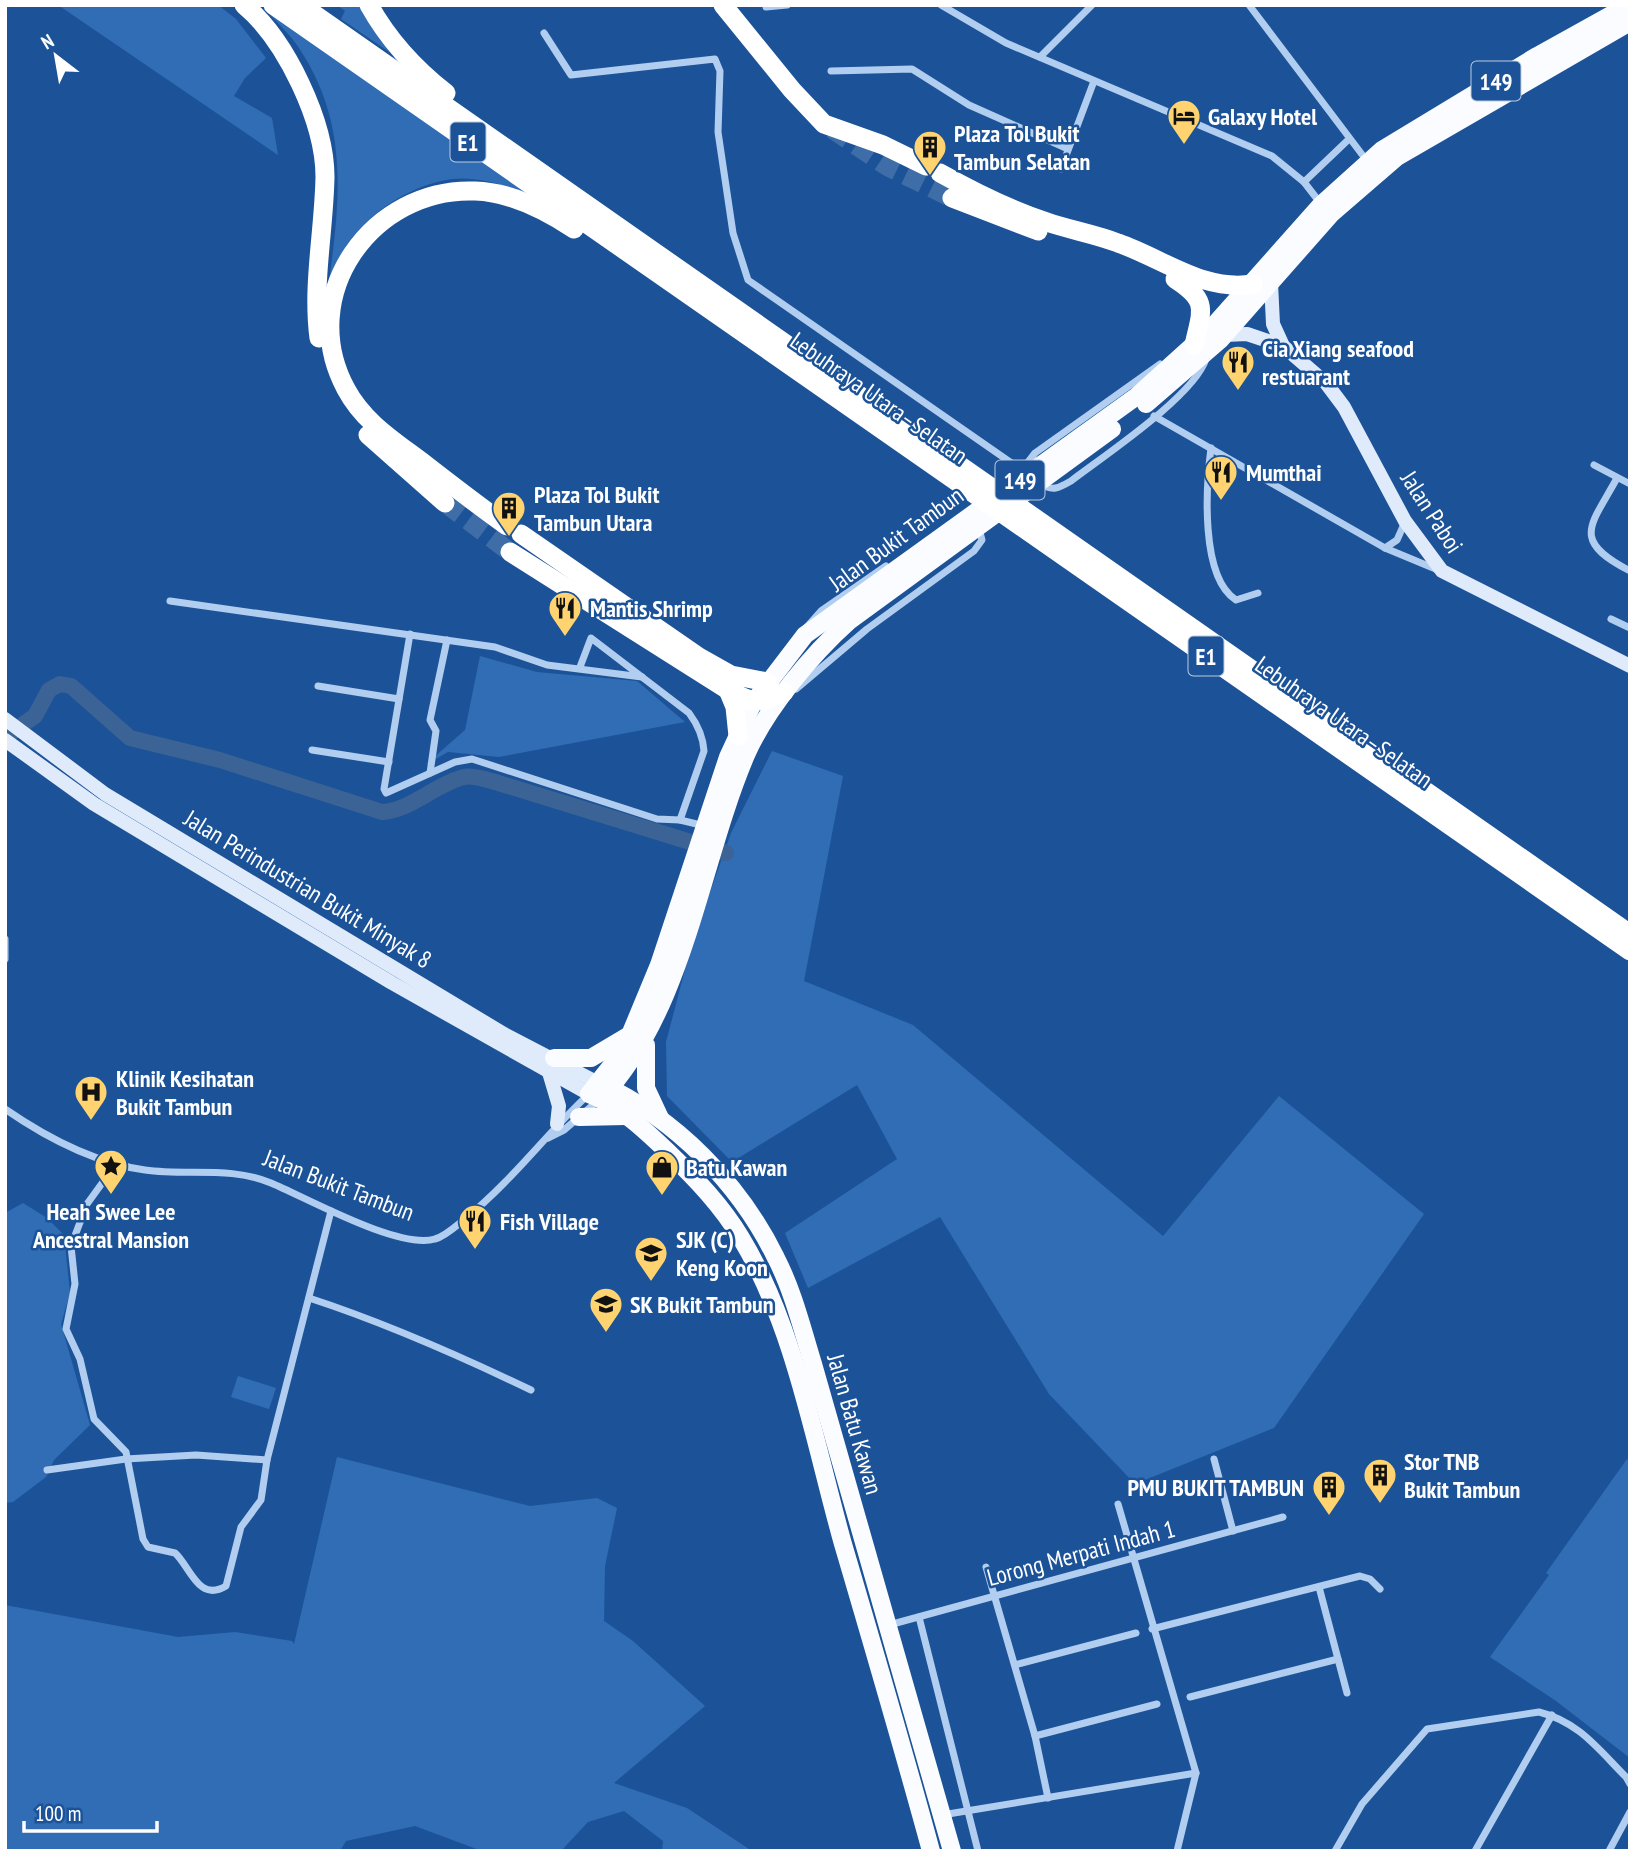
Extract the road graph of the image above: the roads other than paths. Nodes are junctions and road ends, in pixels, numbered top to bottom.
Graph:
1 (244, 5) edge
2 (273, 5) edge
3 (301, 5) edge
4 (369, 5) edge
5 (787, 5) edge
6 (941, 5) edge
7 (1092, 5) edge
8 (1249, 5) edge
9 (766, 7) dead end
10 (728, 10) edge
11 (1626, 11) edge
12 (544, 33) dead end
13 (1040, 57) junction
14 (1536, 66) junction
15 (831, 71) dead end
16 (1094, 81) junction
17 (1348, 140) junction
18 (1068, 149) junction
19 (1367, 161) junction
20 (1061, 169) dead end
21 (541, 176) junction
22 (1304, 182) junction
23 (952, 198) tunnel mouth
24 (1321, 205) junction
25 (664, 278) junction
26 (1262, 284) junction
27 (1225, 335) junction
28 (1283, 346) junction
29 (1201, 348) junction
30 (1154, 416) junction
31 (1211, 448) junction
32 (1594, 465) dead end
33 (1020, 469) junction
34 (1617, 478) junction
35 (1630, 484) edge
36 (445, 503) tunnel mouth
37 (1405, 521) junction
38 (1385, 548) junction
39 (509, 552) tunnel mouth
40 (1442, 571) junction
41 (1630, 571) edge
42 (1258, 593) dead end
43 (872, 595) junction
44 (170, 601) dead end
45 (1611, 619) dead end
46 (1630, 628) edge
47 (410, 634) junction
48 (447, 640) junction
49 (788, 656) junction
50 (1630, 666) edge
51 (580, 667) junction
52 (642, 677) junction
53 (767, 682) junction
54 (318, 686) dead end
55 (728, 690) junction
56 (400, 699) junction
57 (780, 699) junction
58 (753, 703) junction
59 (5, 719) edge
60 (738, 736) junction
61 (5, 740) edge
62 (312, 750) dead end
63 (389, 761) junction
64 (430, 773) junction
65 (680, 820) junction
66 (711, 832) junction
67 (1630, 934) edge
68 (5, 939) edge
69 (1630, 951) edge
70 (5, 958) edge
71 (639, 1035) junction
72 (551, 1063) junction
73 (599, 1091) junction
74 (5, 1109) edge
75 (625, 1116) junction
76 (579, 1117) junction
77 (662, 1122) junction
78 (557, 1124) junction
79 (547, 1139) junction
80 (116, 1164) junction
81 (331, 1211) junction
82 (310, 1298) junction
83 (531, 1390) dead end
84 (127, 1458) junction
85 (1214, 1459) dead end
86 (267, 1460) junction
87 (47, 1469) dead end
88 (1118, 1504) dead end
89 (1283, 1517) dead end
90 (1233, 1531) junction
91 (1133, 1559) junction
92 (986, 1567) dead end
93 (1319, 1587) junction
94 (1380, 1589) dead end
95 (995, 1597) junction
96 (919, 1618) junction
97 (888, 1625) junction
98 (1152, 1629) junction
99 (1136, 1633) dead end
100 (1338, 1659) junction
101 (1014, 1665) junction
102 (1347, 1693) dead end
103 (1190, 1697) dead end
104 (1157, 1704) dead end
105 (1552, 1715) junction
106 (1035, 1736) junction
107 (1196, 1773) junction
108 (1630, 1784) edge
109 (1048, 1798) junction
110 (968, 1811) junction
111 (1630, 1812) edge
112 (941, 1815) junction
113 (932, 1851) edge
114 (951, 1851) edge
115 (978, 1851) edge
116 (1177, 1851) edge
117 (1335, 1851) edge
118 (1475, 1851) edge
119 (1609, 1851) edge

1 - 36 highway
2 - 25 highway, Lebuhraya Utara–Selatan / E1
3 - 21 highway, Lebuhraya Utara–Selatan / E1
4 - 21 highway
5 - 9 street
6 - 13 street
7 - 13 street
8 - 17 street
10 - 26 highway
11 - 14 main road, Jalan Bukit Tambun / 149
12 - 33 street
13 - 16 street
14 - 19 main road, Jalan Bukit Tambun / 149
14 - 26 main road, Jalan Bukit Tambun / 149
15 - 18 street
16 - 18 street
16 - 22 street
17 - 19 street
17 - 22 street
18 - 20 street
19 - 24 main road, Jalan Bukit Tambun / 149
21 - 67 highway, Lebuhraya Utara–Selatan / E1
22 - 24 street
23 - 29 highway
24 - 26 main road, Jalan Bukit Tambun / 149
25 - 53 highway
25 - 69 highway, Lebuhraya Utara–Selatan / E1
26 - 27 main road, Jalan Bukit Tambun / 149
26 - 28 street
26 - 29 main road, Jalan Bukit Tambun / 149
27 - 28 street, Jalan Paboi
27 - 29 main road, Jalan Bukit Tambun / 149
28 - 37 street, Jalan Paboi
29 - 30 street
29 - 33 street
29 - 43 main road, Jalan Bukit Tambun / 149
30 - 31 street
30 - 33 street
31 - 38 street
31 - 42 street
32 - 34 street
34 - 35 street
34 - 41 street
37 - 38 street
37 - 40 street, Jalan Paboi
38 - 40 street
39 - 55 highway
40 - 50 street, Jalan Paboi
43 - 49 main road, Jalan Bukit Tambun / 149
43 - 57 main road, Jalan Bukit Tambun / 149
44 - 47 street
45 - 46 street
47 - 48 street
47 - 56 street
48 - 51 street
48 - 64 street
49 - 53 main road, Jalan Bukit Tambun / 149
49 - 57 street
51 - 52 street
51 - 52 street
52 - 65 street
53 - 58 main road, Jalan Bukit Tambun / 149
54 - 56 street
55 - 58 highway
55 - 60 highway
56 - 63 street
57 - 58 highway
57 - 66 main road, Jalan Bukit Tambun
58 - 60 main road, Jalan Bukit Tambun
59 - 72 street, Jalan Perindustrian Bukit Minyak 8
60 - 66 main road, Jalan Bukit Tambun
61 - 72 street, Jalan Perindustrian Bukit Minyak 8
62 - 63 street
63 - 64 street
64 - 65 street
65 - 66 street
66 - 71 main road, Jalan Bukit Tambun
68 - 70 street
71 - 72 main road
71 - 73 main road, Jalan Bukit Tambun
71 - 77 main road
72 - 73 street, Jalan Perindustrian Bukit Minyak 8
72 - 78 street
73 - 75 main road, Jalan Batu Kawan
73 - 76 street, Jalan Bukit Tambun
73 - 77 main road, Jalan Batu Kawan
73 - 78 street, Jalan Bukit Tambun
74 - 80 street, Jalan Bukit Tambun
75 - 76 main road
75 - 113 main road, Jalan Batu Kawan
76 - 79 street, Jalan Bukit Tambun
77 - 97 main road, Jalan Batu Kawan
78 - 79 street, Jalan Bukit Tambun
79 - 81 street, Jalan Bukit Tambun
80 - 81 street, Jalan Bukit Tambun
80 - 84 street
81 - 82 street
82 - 83 street
82 - 86 street
84 - 86 street
84 - 86 street
84 - 87 street
85 - 90 street
88 - 91 street
89 - 90 street, Lorong Merpati Indah 1
90 - 91 street, Lorong Merpati Indah 1
91 - 95 street, Lorong Merpati Indah 1
91 - 98 street
92 - 95 street
93 - 94 street
93 - 98 street
93 - 100 street
95 - 96 street, Lorong Merpati Indah 1
95 - 101 street
96 - 97 street, Lorong Merpati Indah 1
96 - 110 street
97 - 112 main road, Jalan Batu Kawan
98 - 107 street
99 - 101 street
100 - 102 street
100 - 103 street
101 - 106 street
104 - 106 street
105 - 108 street
105 - 117 street
105 - 118 street
106 - 109 street
107 - 109 street
107 - 116 street
109 - 110 street
110 - 112 street
110 - 115 street
111 - 119 street
112 - 114 main road, Jalan Batu Kawan

